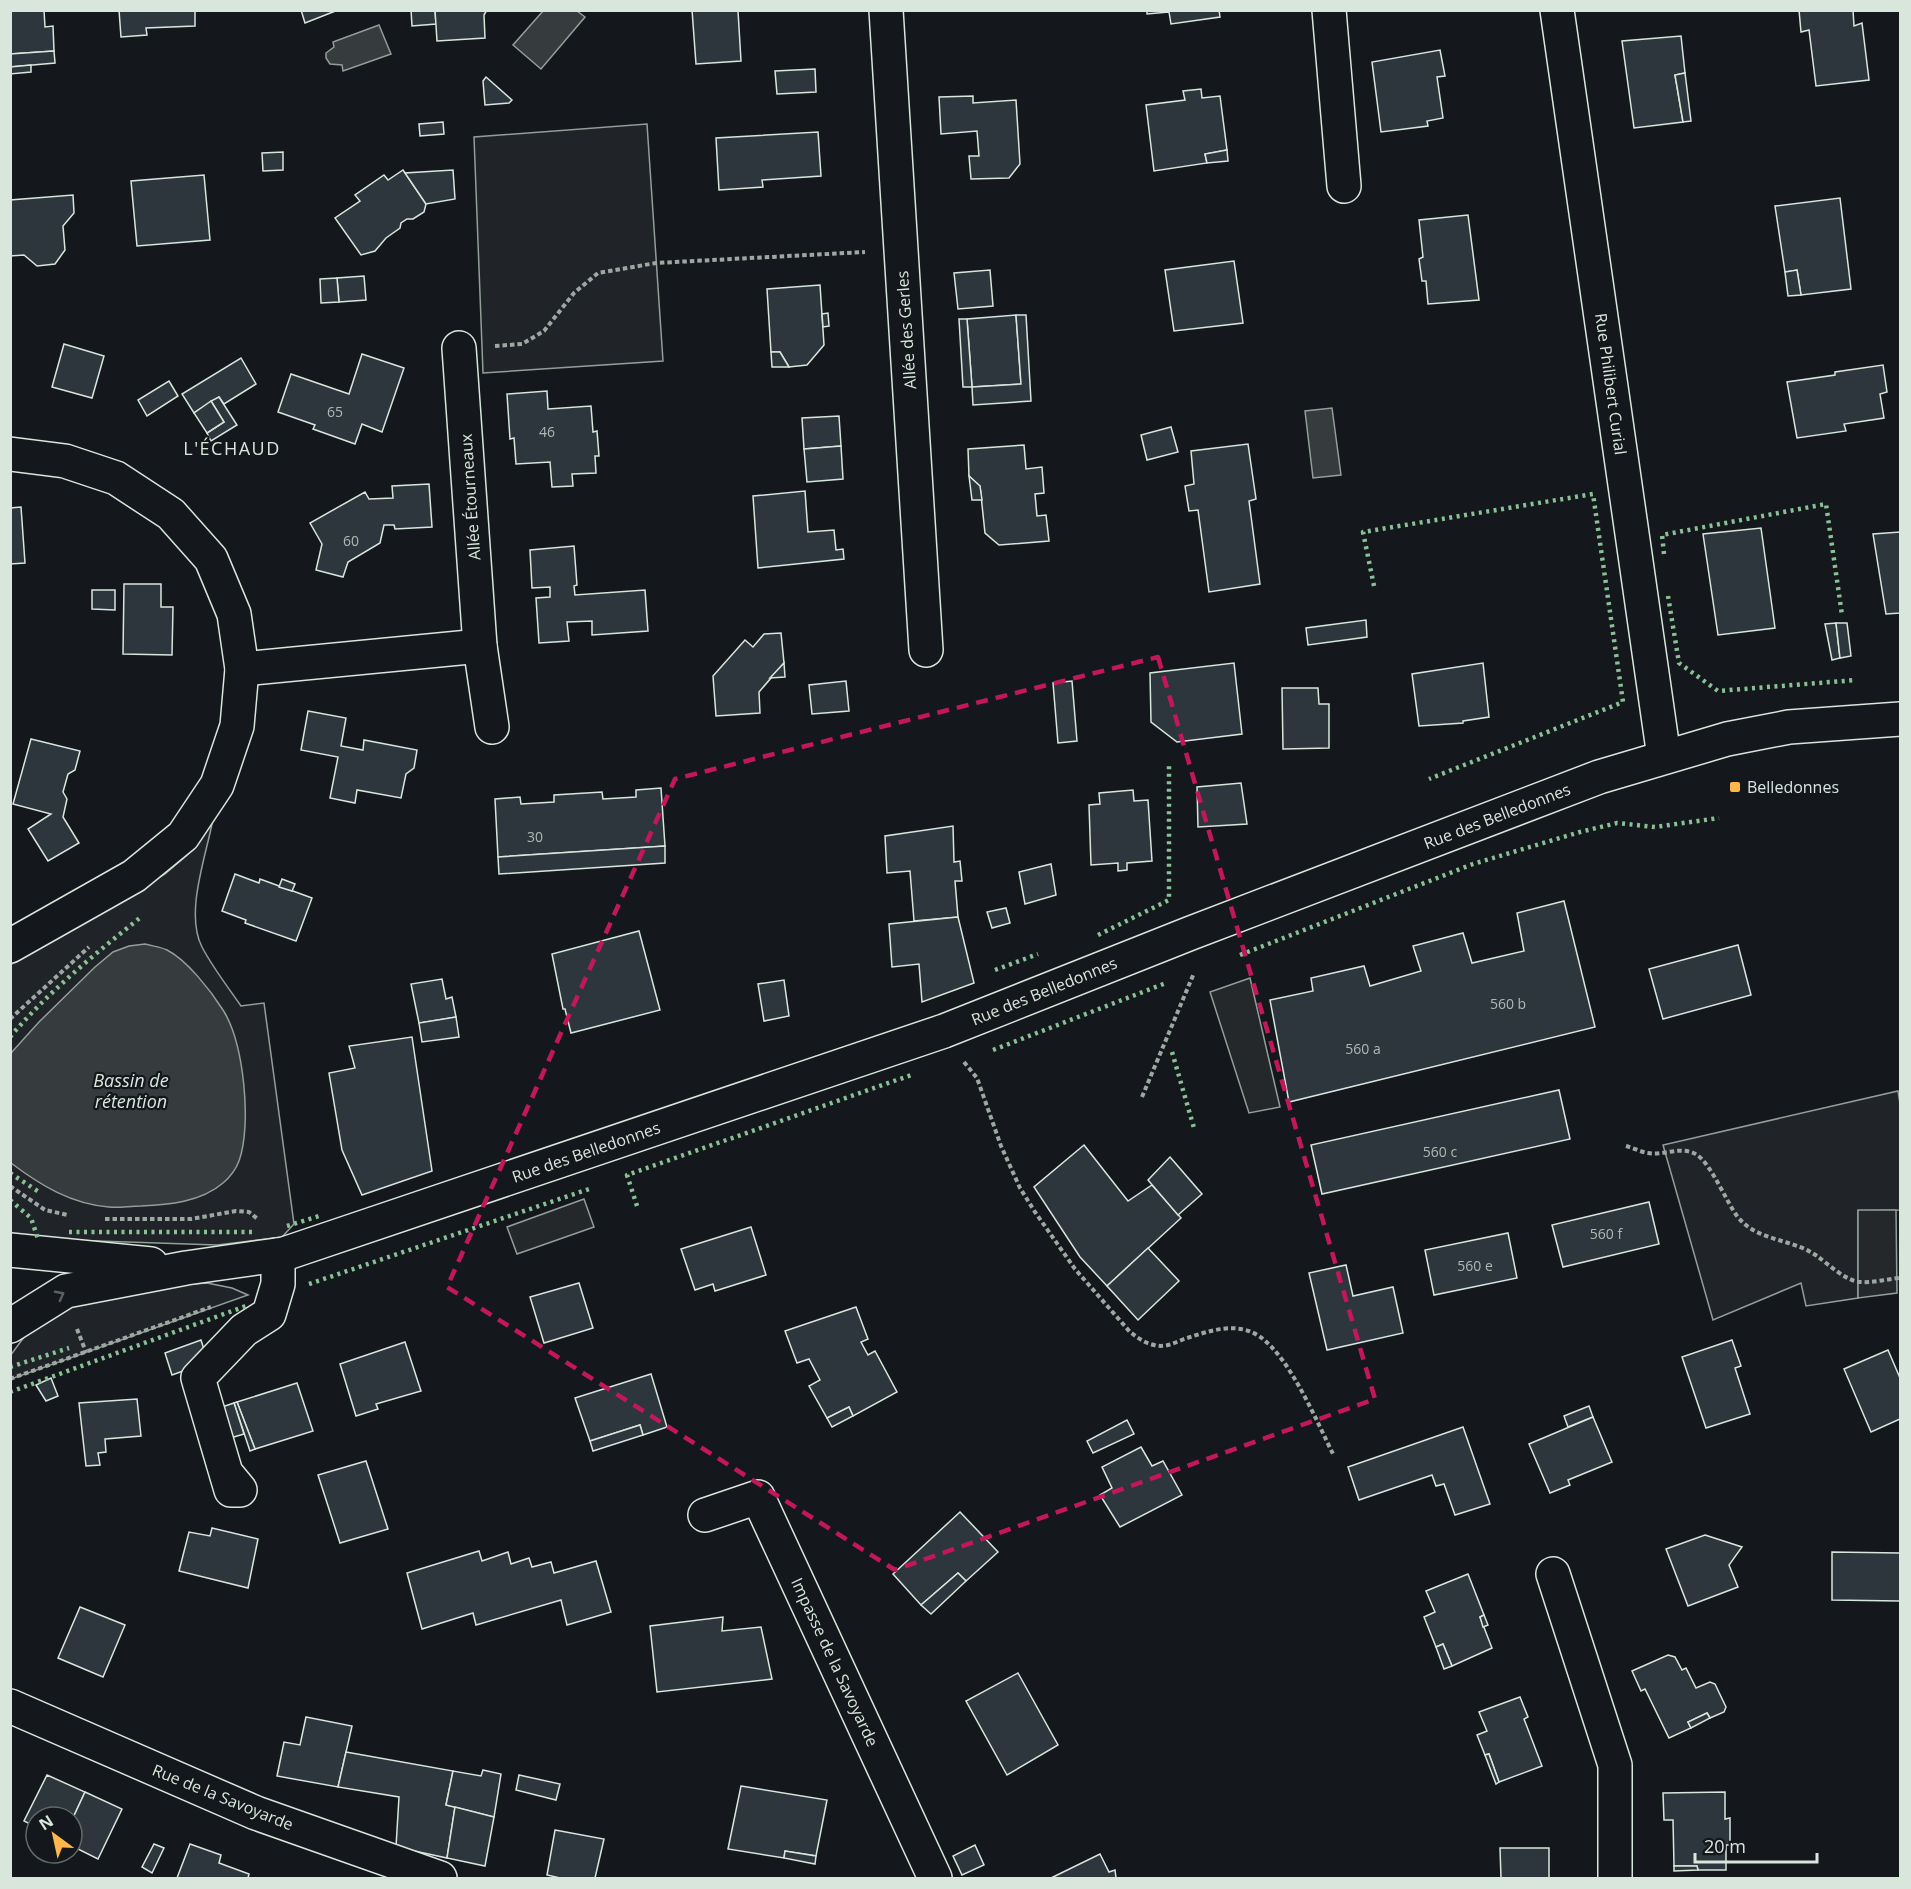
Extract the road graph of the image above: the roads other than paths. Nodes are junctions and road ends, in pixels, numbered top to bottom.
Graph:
1 (886, 10) edge
2 (1329, 10) edge
3 (1557, 10) edge
4 (1344, 186) dead end
5 (459, 348) road end
6 (10, 454) edge
7 (480, 646) junction
8 (926, 650) dead end
9 (242, 669) junction
10 (1900, 719) edge
11 (492, 727) dead end
12 (1664, 757) junction
13 (10, 946) edge
14 (10, 1251) edge
15 (278, 1255) junction
16 (186, 1268) junction
17 (10, 1326) edge
18 (226, 1473) dead end
19 (705, 1515) dead end
20 (1553, 1574) dead end
21 (10, 1706) edge
22 (440, 1878) edge
23 (935, 1878) edge
24 (1615, 1878) edge

1 - 8 street, Allée des Gerles
2 - 4 street
3 - 12 street, Rue Philibert Curial
5 - 7 street, Allée Étourneaux
6 - 9 street
7 - 9 street
7 - 11 street, Allée Étourneaux
9 - 13 street
10 - 12 street, Rue des Belledonnes
12 - 15 street, Rue des Belledonnes
14 - 16 street, Rue des Belledonnes
15 - 16 street, Rue des Belledonnes
15 - 18 street
17 -> 16 street, Rue des Belledonnes
19 - 23 street, Impasse de la Savoyarde
20 - 24 street
21 - 22 street, Rue de la Savoyarde

